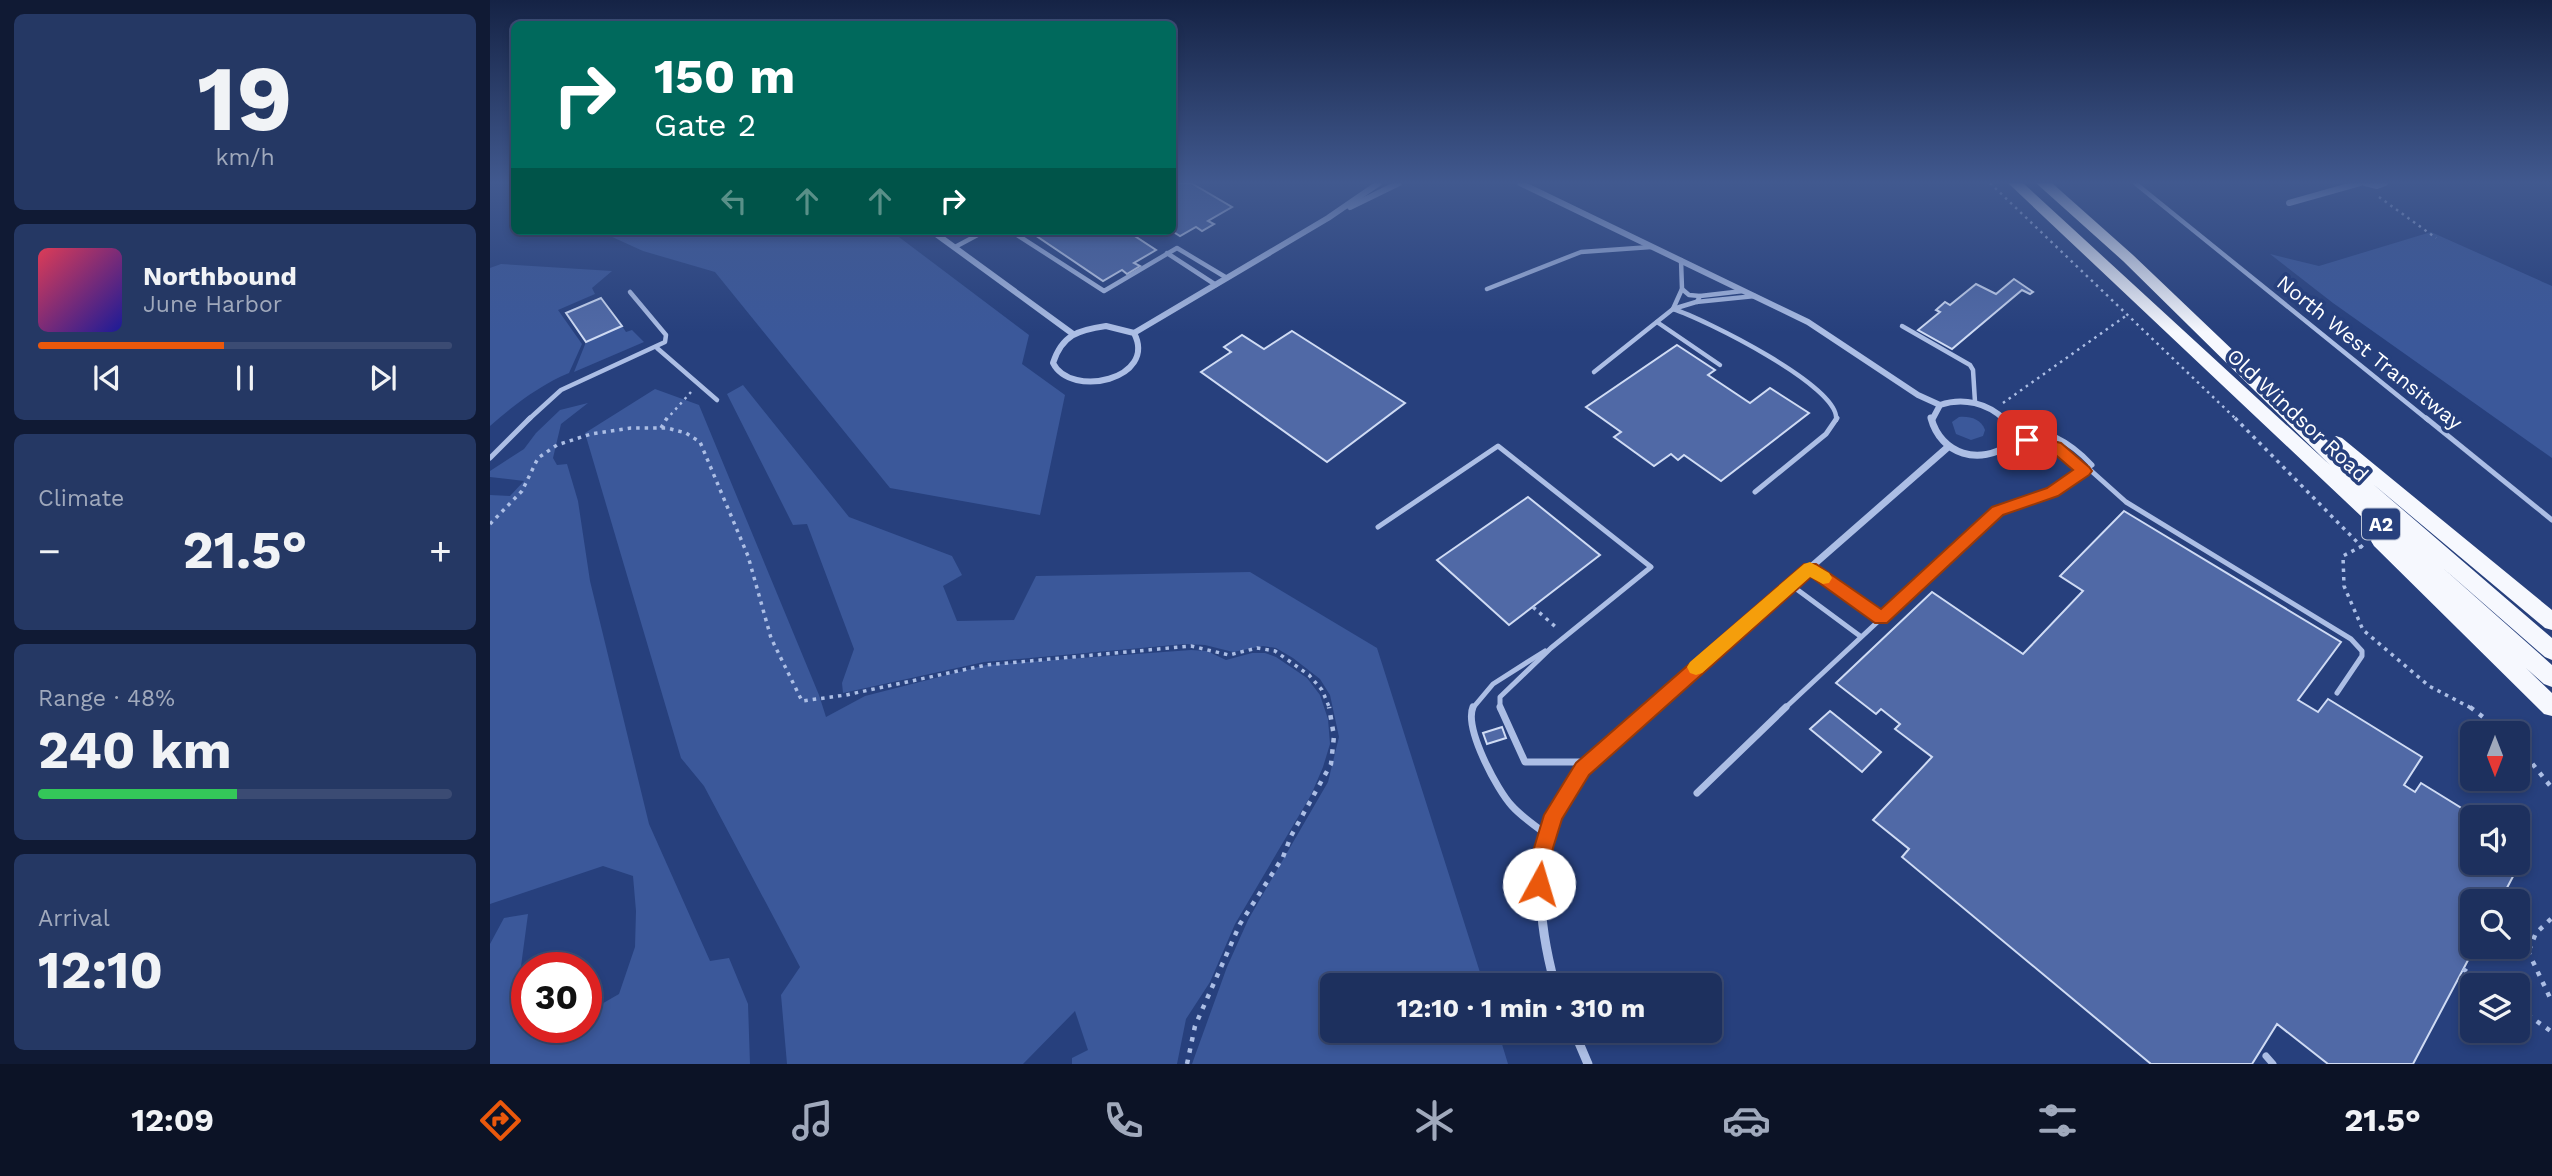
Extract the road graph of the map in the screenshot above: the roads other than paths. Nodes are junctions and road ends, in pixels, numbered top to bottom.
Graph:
1 (1303, 233) edge
2 (1624, 233) edge
3 (2068, 233) edge
4 (2099, 233) edge
5 (2196, 233) edge
6 (938, 235) edge
7 (978, 235) edge
8 (1017, 235) edge
9 (956, 247) junction
10 (1654, 247) junction
11 (1177, 248) joint
12 (1167, 253) junction
13 (1681, 260) junction
14 (1227, 278) junction
15 (1216, 285) junction
16 (1487, 289) dead end
17 (1682, 289) junction
18 (1746, 290) junction
19 (630, 292) dead end
20 (1700, 296) junction
21 (1758, 296) junction
22 (1696, 302) junction
23 (1673, 309) junction
24 (1657, 322) junction
25 (1902, 326) dead end
26 (1134, 333) junction
27 (1073, 334) junction
28 (657, 348) junction
29 (2225, 351) junction
30 (1720, 365) dead end
31 (2212, 367) junction
32 (1594, 372) dead end
33 (717, 400) dead end
34 (1975, 402) junction
35 (1940, 405) junction
36 (2010, 426) junction
37 (2011, 438) junction
38 (1948, 447) junction
39 (490, 458) edge
40 (2088, 468) junction
41 (1755, 492) dead end
42 (2552, 520) edge
43 (1378, 527) dead end
44 (1810, 568) junction
45 (1790, 585) junction
46 (1881, 618) junction
47 (2552, 622) edge
48 (1860, 636) junction
49 (1551, 648) junction
50 (2552, 650) edge
51 (2552, 678) edge
52 (2337, 692) dead end
53 (2552, 707) edge
54 (1589, 762) junction
55 (1697, 793) dead end
56 (1546, 834) junction
57 (1551, 973) edge
58 (1579, 1043) edge
59 (2266, 1056) dead end
60 (1588, 1064) edge
61 (2273, 1064) edge

1 - 14 street
2 - 10 street
3 - 31 highway, Old Windsor Road / A2
4 - 29 highway, Old Windsor Road / A2
5 - 42 lane, North West Transitway
6 - 9 street
7 - 9 lane
8 - 12 lane
9 - 27 street
10 - 13 street
10 - 16 lane
11 - 12 lane
11 - 14 lane
12 - 15 lane
13 - 17 lane
13 - 18 street
14 - 15 street
15 - 26 street
17 - 20 lane
17 - 23 lane
18 - 20 lane
18 - 21 street
19 - 28 lane
20 - 22 lane
21 - 22 lane
21 - 35 street
22 - 23 lane
23 - 24 lane
23 - 41 lane
24 - 30 lane
24 - 32 lane
25 - 34 lane
26 - 27 street
26 - 27 street
28 - 33 lane
28 - 39 lane
29 - 47 highway
29 - 50 highway, Old Windsor Road / A2
31 - 51 highway, Old Windsor Road / A2
31 - 53 highway
34 - 35 street
34 - 36 street
35 - 38 street
36 - 37 street
36 - 40 lane
37 - 38 street
37 - 40 lane
38 - 44 street
40 - 46 lane
40 - 52 lane
43 - 49 lane
44 - 45 street
44 - 46 lane
45 - 48 lane
45 - 54 street
46 - 48 lane
48 - 55 lane
49 - 54 lane
49 - 56 lane
54 - 56 street
56 - 57 street
58 - 60 street
59 - 61 lane

